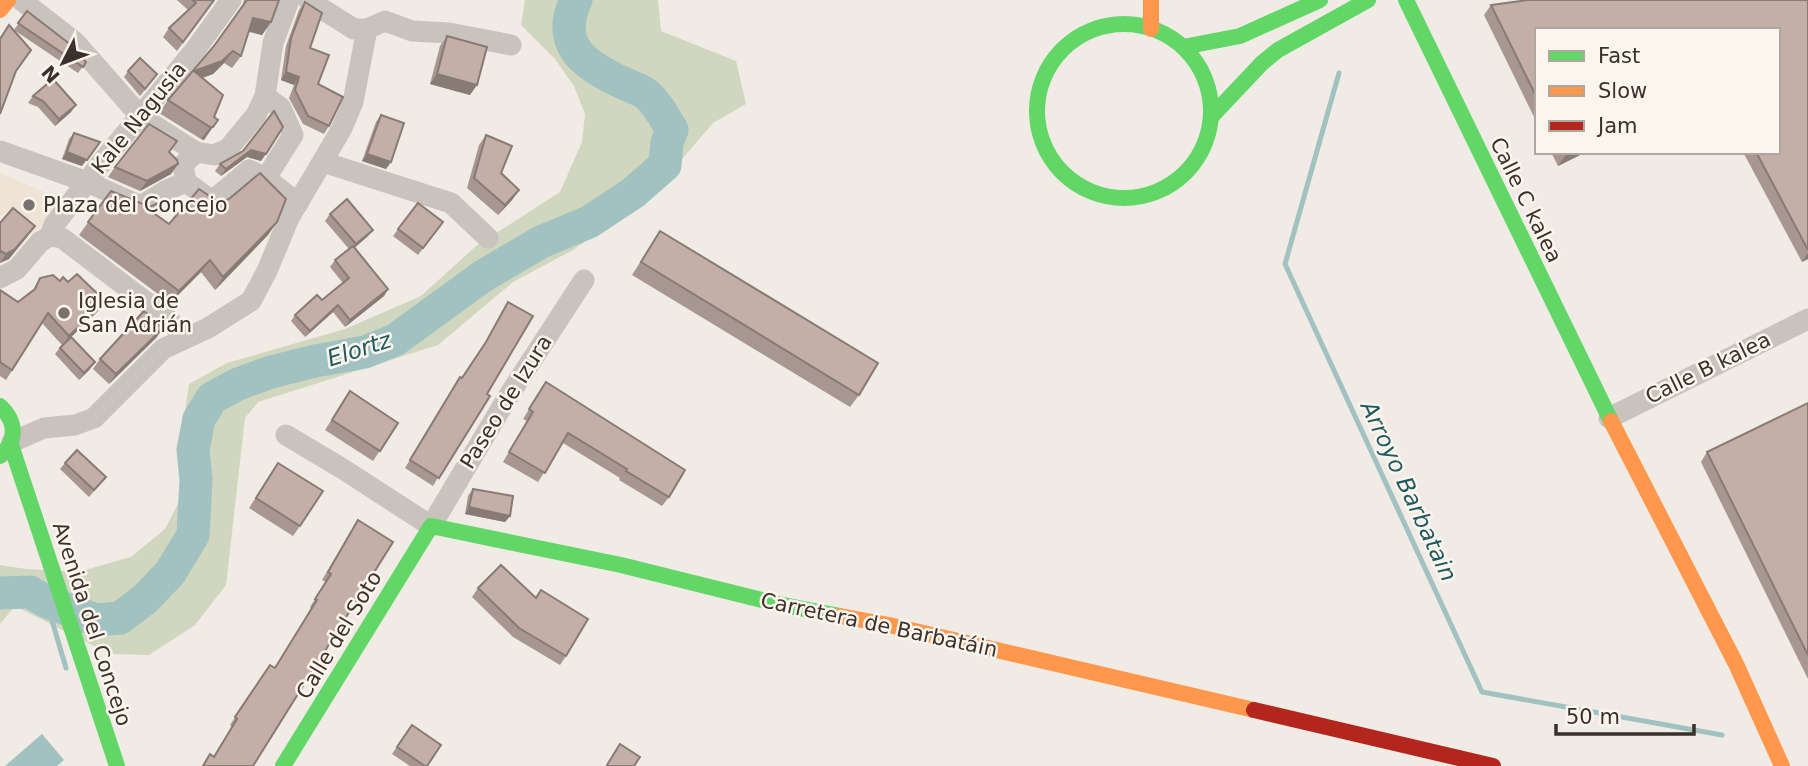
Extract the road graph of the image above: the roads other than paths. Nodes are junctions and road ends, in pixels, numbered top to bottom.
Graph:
1 (8, 0) edge
2 (21, 0) edge
3 (231, 0) edge
4 (289, 0) edge
5 (308, 0) edge
6 (1151, 0) edge
7 (1320, 0) edge
8 (1368, 0) edge
9 (1406, 0) edge
10 (1102, 8) dead end
11 (0, 10) edge
12 (368, 29) junction
13 (1151, 29) junction
14 (1088, 32) junction
15 (511, 45) dead end
16 (1183, 47) junction
17 (265, 96) junction
18 (141, 117) junction
19 (1211, 117) junction
20 (0, 152) edge
21 (196, 152) junction
22 (323, 162) junction
23 (266, 178) junction
24 (87, 182) junction
25 (186, 182) junction
26 (298, 204) junction
27 (50, 236) junction
28 (488, 238) dead end
29 (0, 278) edge
30 (584, 281) dead end
31 (1808, 319) edge
32 (185, 337) junction
33 (4, 411) edge
34 (1609, 418) junction
35 (44, 428) junction
36 (286, 435) dead end
37 (8, 448) edge
38 (0, 470) edge
39 (26, 497) junction
40 (431, 526) junction
41 (117, 766) edge
42 (283, 766) edge
43 (1493, 766) edge
44 (1782, 766) edge

1 - 11 street
2 - 18 street
3 - 18 street, Kale Nagusia
4 - 17 street
5 - 12 street
6 - 13 street
7 - 16 street
8 - 19 street
9 - 34 street, Calle C kalea
10 - 14 street
12 - 15 street
12 - 22 street
13 - 14 street
13 - 16 street
14 - 19 street
16 - 19 street
17 - 21 street
17 - 23 street
18 - 21 street
18 - 24 street, Kale Nagusia
20 - 24 street
21 - 25 street
22 - 26 street
22 - 28 street
23 - 25 street
23 - 26 street
24 - 25 street
24 - 27 street, Kale Nagusia
26 - 32 street
27 - 29 street, Kale Nagusia
27 - 32 street
30 - 40 street, Paseo de Izura
31 - 34 street, Calle B kalea
32 - 35 street
33 - 35 street
33 - 37 street, Avenida del Concejo
34 - 44 street, Calle C kalea
35 - 37 street
36 - 40 street, Carretera de Barbatáin
37 - 39 street, Avenida del Concejo
38 - 39 street, Avenida del Concejo
39 - 41 street, Avenida del Concejo
40 - 42 street, Calle del Soto
40 - 43 street, Carretera de Barbatáin

